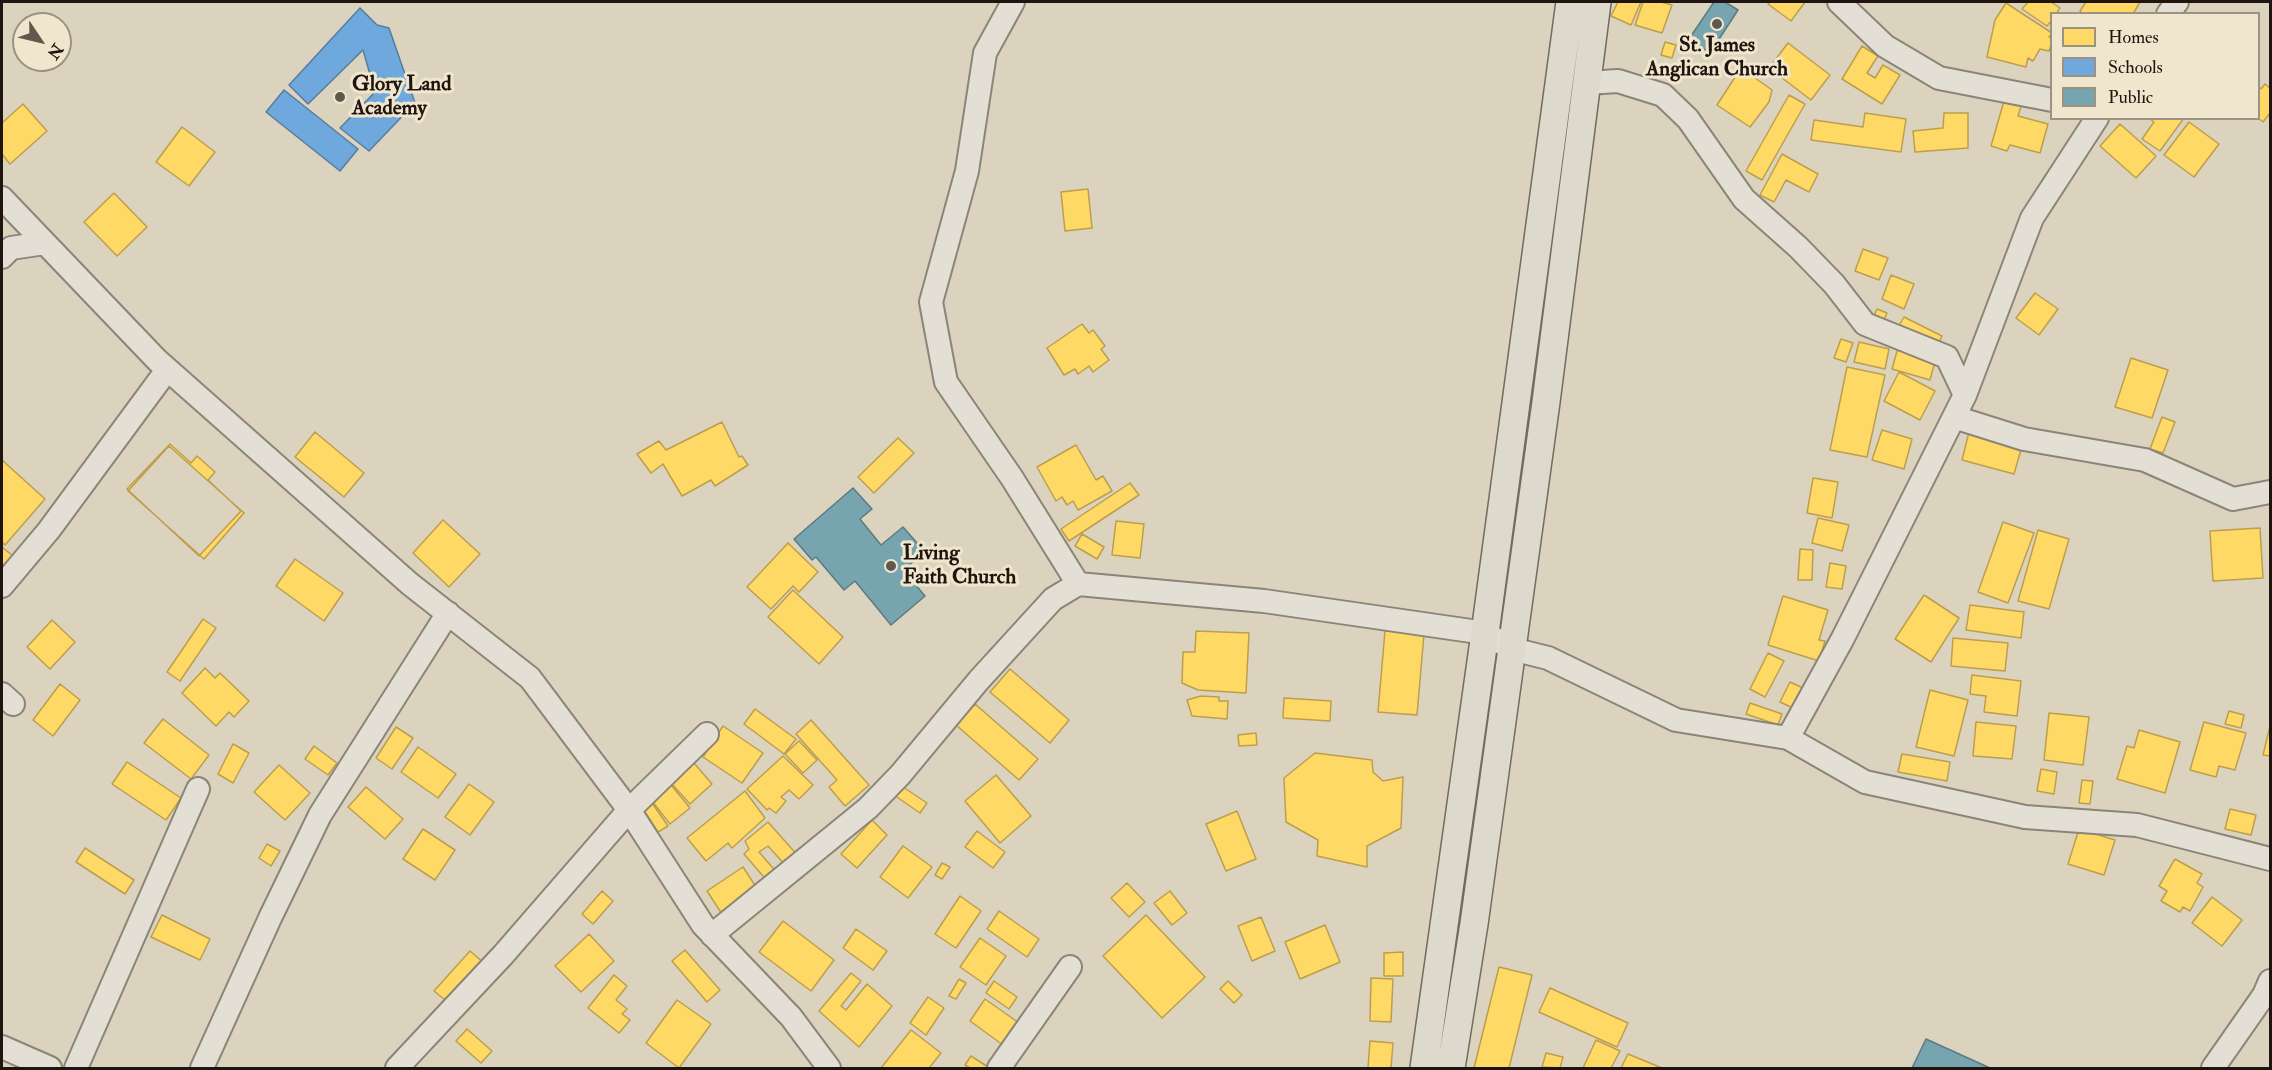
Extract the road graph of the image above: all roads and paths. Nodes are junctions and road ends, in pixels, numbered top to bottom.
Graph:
1 (1013, 2) edge
2 (1570, 2) edge
3 (1597, 2) edge
4 (1839, 2) edge
5 (1587, 83) junction
6 (2050, 100) edge
7 (2096, 120) edge
8 (2, 198) edge
9 (45, 243) junction
10 (2, 257) edge
11 (167, 370) junction
12 (1965, 395) junction
13 (1954, 417) junction
14 (2271, 492) edge
15 (1078, 584) junction
16 (2, 585) edge
17 (448, 613) junction
18 (1485, 633) junction
19 (1512, 649) junction
20 (707, 734) dead end
21 (1788, 738) junction
22 (198, 789) dead end
23 (629, 810) junction
24 (2271, 859) edge
25 (712, 934) junction
26 (1070, 967) dead end
27 (2271, 981) edge
28 (2, 1047) edge
29 (50, 1068) edge
30 (76, 1068) edge
31 (202, 1068) edge
32 (397, 1068) edge
33 (829, 1068) edge
34 (999, 1068) edge
35 (1424, 1068) edge
36 (1451, 1068) edge
37 (2213, 1068) edge

1 - 15 street
2 - 18 main road
3 - 5 main road
4 - 6 street
5 - 12 street
5 - 19 main road
7 - 12 street
8 - 9 street
9 - 10 street
9 - 11 street
11 - 16 street
11 - 17 street
12 - 13 street
13 - 14 street
13 - 21 street
15 - 18 street
15 - 25 street
17 - 23 street
17 - 31 street
18 - 19 street
18 - 35 main road
19 - 21 street
19 - 36 main road
20 - 23 street
21 - 24 street
22 - 30 street
23 - 25 street
23 - 32 street
25 - 33 street
26 - 34 street
27 - 37 street
28 - 29 street

